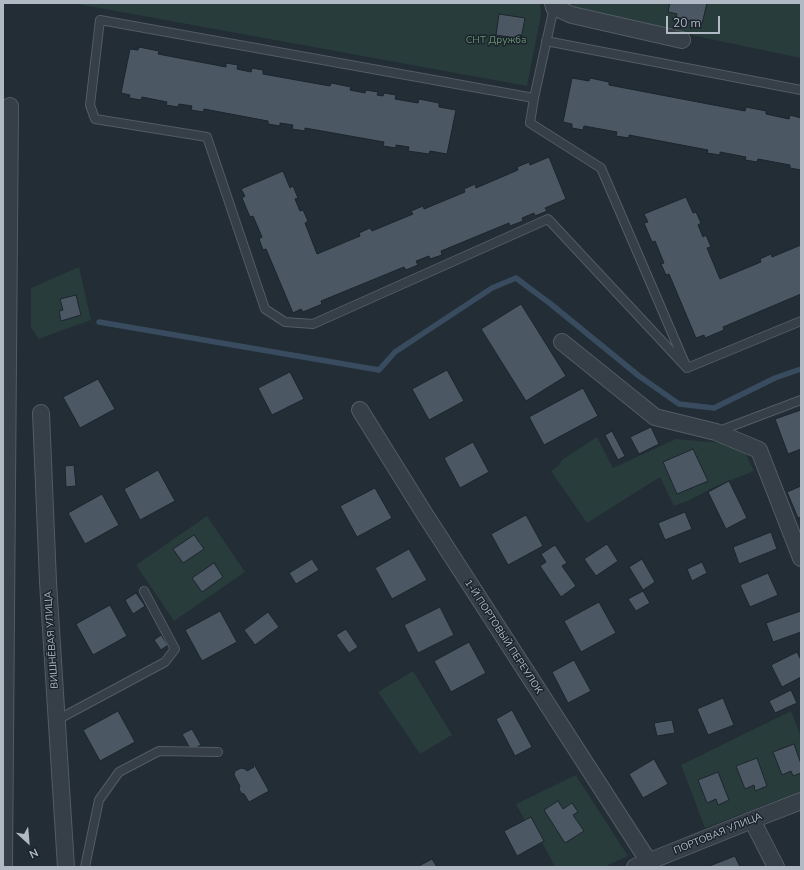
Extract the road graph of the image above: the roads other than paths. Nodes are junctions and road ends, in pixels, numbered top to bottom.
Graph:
1 (554, 5) edge
2 (682, 40) dead end
3 (546, 41) junction
4 (801, 90) edge
5 (534, 98) junction
6 (10, 106) dead end
7 (801, 321) edge
8 (562, 342) dead end
9 (687, 368) junction
10 (801, 400) edge
11 (360, 410) dead end
12 (41, 413) dead end
13 (716, 432) junction
14 (801, 558) edge
15 (144, 591) dead end
16 (57, 720) junction
17 (218, 752) dead end
18 (801, 801) edge
19 (752, 820) junction
20 (642, 864) edge
21 (4, 867) edge
22 (66, 867) edge
23 (85, 867) edge
24 (776, 867) edge

1 - 2 street
1 - 3 lane
3 - 4 lane
3 - 5 lane
5 - 9 lane
5 - 9 lane
6 - 21 street
7 - 9 lane
8 - 13 street
10 - 13 lane
11 - 20 street, 1-Й ПОРТОВЫЙ ПЕРЕУЛОК
12 - 16 street, ВИШНЁВАЯ УЛИЦА
13 - 14 street
15 - 16 lane
16 - 22 street, ВИШНЁВАЯ УЛИЦА
17 - 23 lane
18 - 19 street, ПОРТОВАЯ УЛИЦА
19 - 20 street, ПОРТОВАЯ УЛИЦА
19 - 24 street

